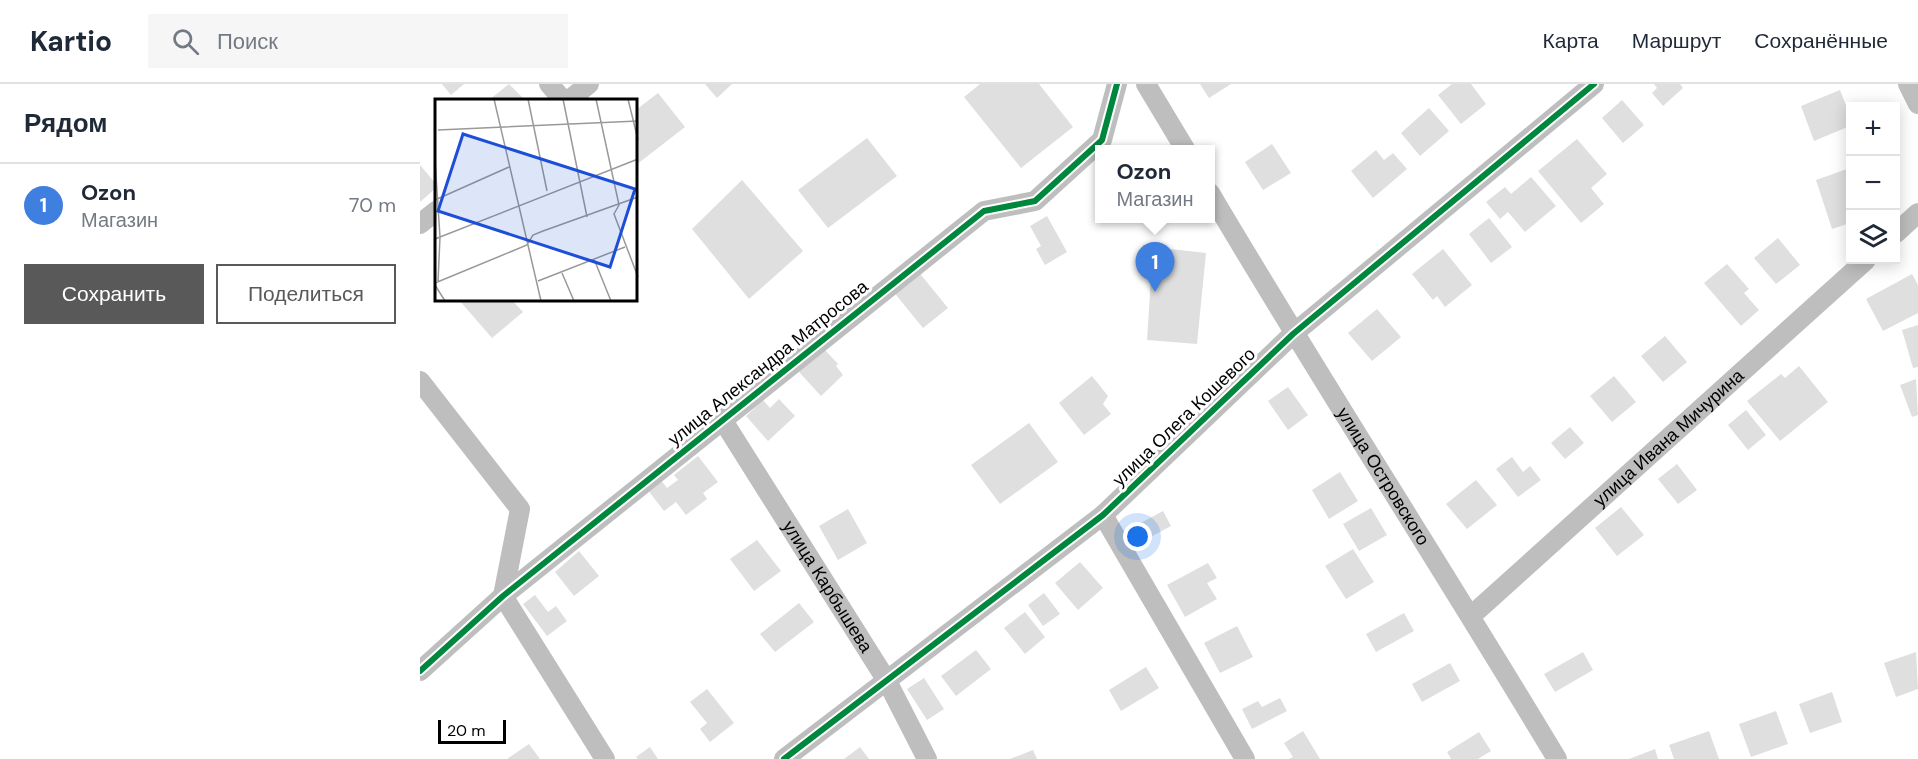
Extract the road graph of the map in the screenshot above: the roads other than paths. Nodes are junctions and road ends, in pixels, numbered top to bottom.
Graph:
1 (549, 84) edge
2 (589, 84) edge
3 (1117, 84) edge
4 (1146, 84) edge
5 (1594, 84) edge
6 (1908, 84) edge
7 (562, 99) edge
8 (570, 99) edge
9 (1918, 104) edge
10 (1097, 145) edge
11 (1182, 145) edge
12 (1095, 146) edge
13 (1215, 201) edge
14 (435, 212) edge
15 (1918, 213) edge
16 (420, 224) edge
17 (1900, 229) edge
18 (1862, 264) edge
19 (1293, 333) junction
20 (420, 381) edge
21 (722, 419) junction
22 (1103, 515) junction
23 (503, 596) junction
24 (1471, 616) junction
25 (420, 671) edge
26 (887, 681) junction
27 (605, 759) edge
28 (784, 759) edge
29 (927, 759) edge
30 (1245, 759) edge
31 (1557, 759) edge

1 - 7 street
2 - 8 street
3 - 10 street, улица Александра Матросова
4 - 11 street
5 - 19 street, улица Олега Кошевого
6 - 9 street
12 - 21 street, улица Александра Матросова
13 - 19 street, улица Островского
14 - 16 street
15 - 17 street
18 - 24 street, улица Ивана Мичурина
19 - 22 street, улица Олега Кошевого
19 - 24 street, улица Островского
20 - 23 street
21 - 23 street, улица Александра Матросова
21 - 26 street, улица Карбышева
22 - 26 street, улица Олега Кошевого
22 - 30 street
23 - 25 street, улица Александра Матросова
23 - 27 street
24 - 31 street, улица Островского
26 - 28 street, улица Олега Кошевого
26 - 29 street, улица Карбышева

